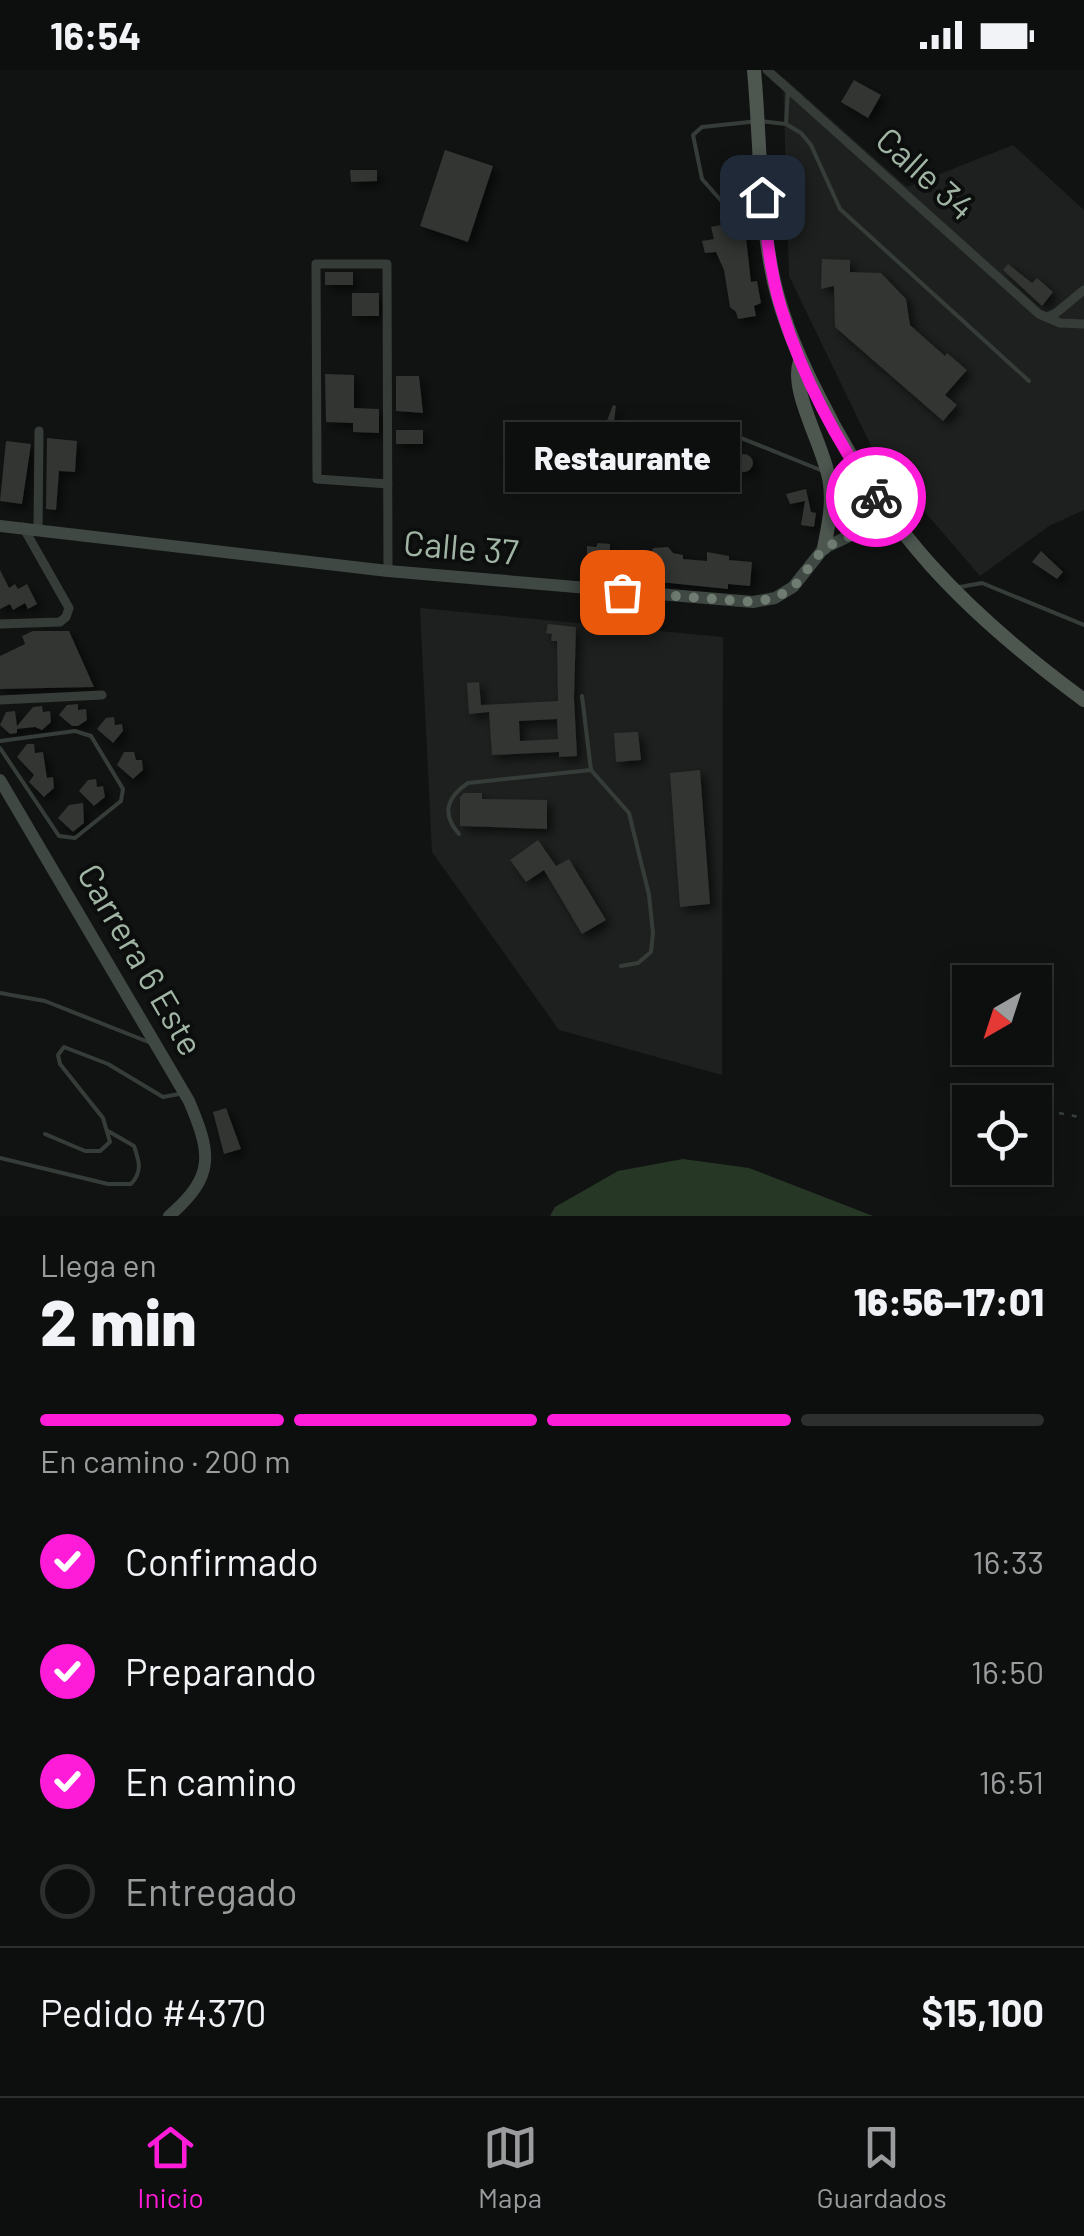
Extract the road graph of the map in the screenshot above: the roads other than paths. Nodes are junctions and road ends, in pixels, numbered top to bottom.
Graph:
1 (754, 70) edge
2 (767, 70) edge
3 (788, 88) junction
4 (759, 120) junction
5 (786, 124) junction
6 (764, 211) junction
7 (1084, 290) edge
8 (1047, 316) junction
9 (1084, 324) edge
10 (801, 360) junction
11 (1029, 381) dead end
12 (39, 431) dead end
13 (828, 473) junction
14 (388, 484) junction
15 (646, 484) dead end
16 (890, 518) junction
17 (0, 526) edge
18 (31, 528) junction
19 (824, 548) junction
20 (388, 571) junction
21 (950, 589) junction
22 (0, 624) edge
23 (1084, 625) edge
24 (102, 694) dead end
25 (582, 696) dead end
26 (0, 700) edge
27 (1084, 700) edge
28 (0, 741) edge
29 (0, 748) edge
30 (591, 770) junction
31 (0, 780) edge
32 (459, 834) dead end
33 (621, 966) dead end
34 (0, 993) edge
35 (156, 1045) junction
36 (184, 1093) junction
37 (108, 1131) junction
38 (44, 1134) dead end
39 (0, 1158) edge
40 (170, 1216) edge

1 - 4 main road
2 - 3 street, Calle 34
3 - 5 lane
3 - 8 street, Calle 34
4 - 5 lane
4 - 6 main road
4 - 6 lane
5 - 11 lane
6 - 10 main road
7 - 8 street
8 - 9 street, Calle 34
10 - 13 main road
10 - 16 main road
12 - 18 street
13 - 15 lane
13 - 19 main road
14 - 14 street
14 - 20 street
16 - 19 street, Calle 37
16 - 21 main road
17 - 18 street, Calle 37
18 - 20 street, Calle 37
18 - 22 street
19 - 20 street, Calle 37
21 - 23 lane
21 - 27 main road
24 - 26 street
25 - 30 lane
28 - 29 lane
30 - 32 lane
30 - 33 lane
31 - 35 street, Carrera 6 Este
34 - 35 lane
35 - 36 street, Carrera 6 Este
36 - 37 lane
36 - 40 street, Carrera 6 Este
37 - 38 lane
37 - 39 lane

